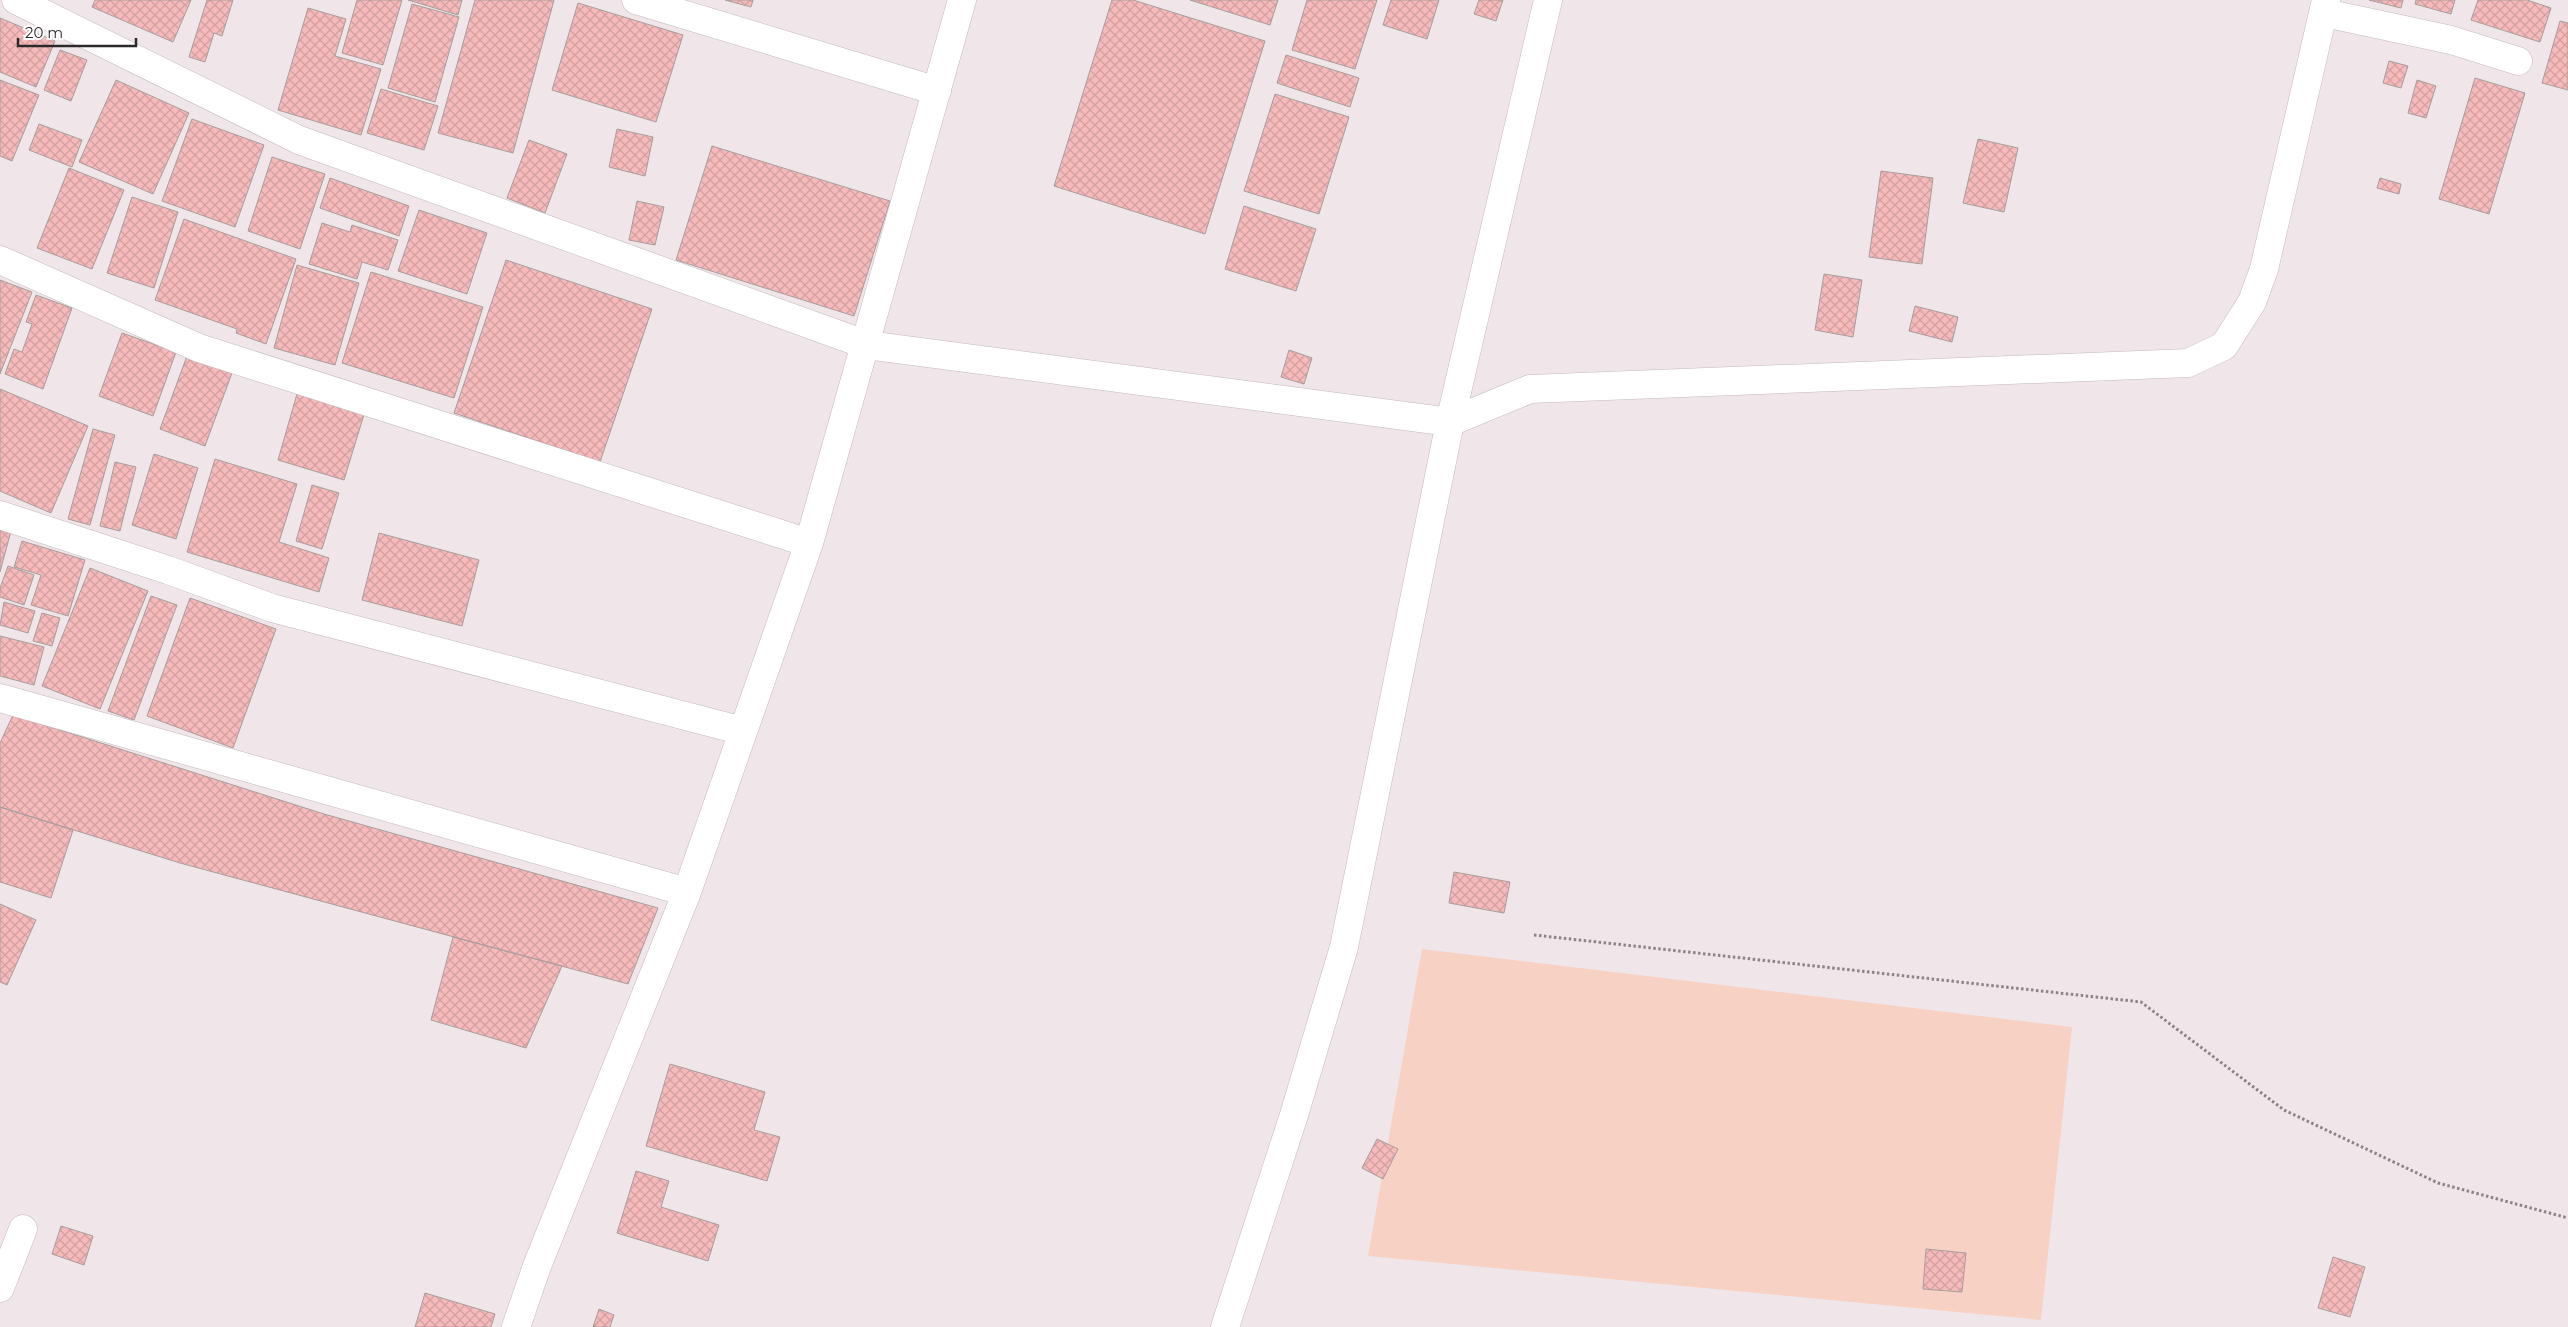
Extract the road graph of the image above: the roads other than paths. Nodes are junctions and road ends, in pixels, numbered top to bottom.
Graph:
1 (16, 0) edge
2 (636, 0) edge
3 (962, 0) edge
4 (1548, 0) edge
5 (2325, 7) edge
6 (2518, 61) dead end
7 (937, 91) junction
8 (0, 260) edge
9 (867, 345) junction
10 (1450, 422) junction
11 (0, 515) edge
12 (809, 543) junction
13 (1, 701) edge
14 (742, 730) junction
15 (687, 892) junction
16 (23, 1229) dead end
17 (0, 1288) edge
18 (516, 1327) edge
19 (1224, 1327) edge

1 - 9 street
2 - 7 street
3 - 7 street
4 - 10 street
5 - 6 street
5 - 10 street
7 - 9 street
8 - 12 street
9 - 10 street
9 - 12 street
10 - 19 street
11 - 14 street
12 - 14 street
13 - 15 street
14 - 15 street
15 - 18 street
16 - 17 street

